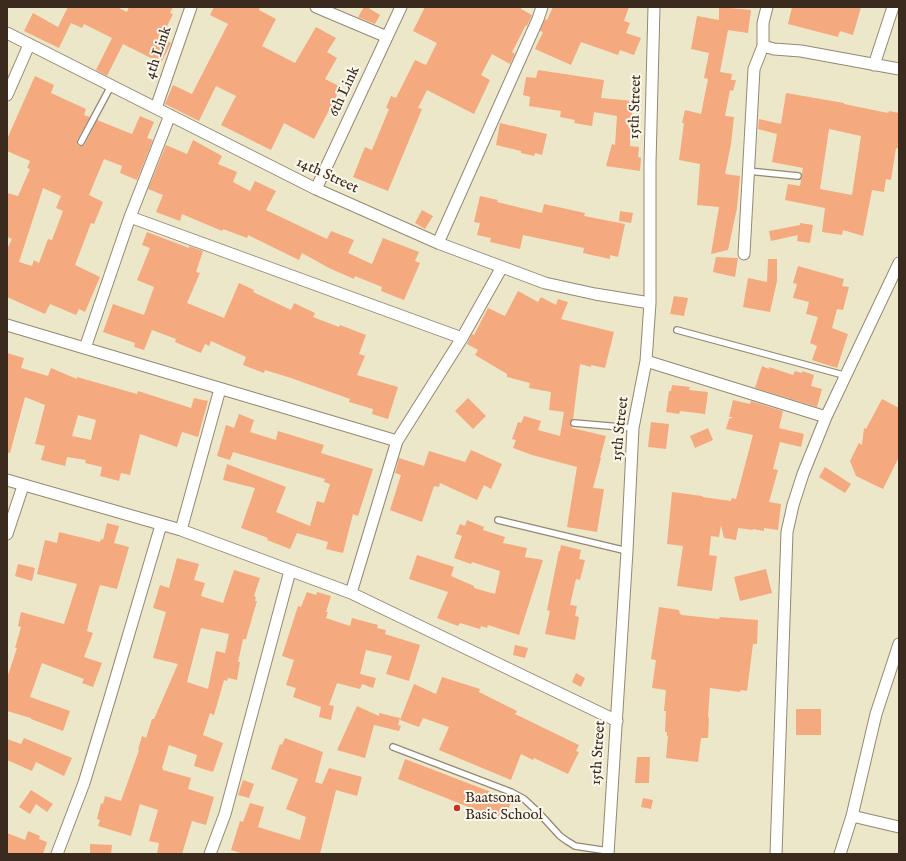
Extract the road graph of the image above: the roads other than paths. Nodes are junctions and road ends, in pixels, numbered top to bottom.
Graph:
1 (191, 7) edge
2 (316, 7) edge
3 (401, 7) edge
4 (542, 7) edge
5 (654, 7) edge
6 (767, 7) edge
7 (893, 7) edge
8 (7, 33) edge
9 (387, 37) junction
10 (29, 45) junction
11 (763, 46) junction
12 (874, 64) junction
13 (899, 69) edge
14 (111, 86) junction
15 (7, 95) edge
16 (156, 108) junction
17 (170, 115) junction
18 (81, 142) dead end
19 (748, 171) junction
20 (798, 176) dead end
21 (316, 189) junction
22 (130, 216) junction
23 (438, 243) junction
24 (744, 254) dead end
25 (502, 267) junction
26 (897, 270) edge
27 (650, 304) junction
28 (7, 325) edge
29 (677, 330) dead end
30 (462, 338) junction
31 (85, 348) junction
32 (646, 361) junction
33 (847, 376) junction
34 (220, 389) junction
35 (826, 416) junction
36 (574, 423) dead end
37 (633, 428) junction
38 (397, 440) junction
39 (7, 480) edge
40 (23, 486) junction
41 (498, 520) dead end
42 (161, 525) junction
43 (181, 530) junction
44 (7, 534) edge
45 (627, 551) junction
46 (290, 571) junction
47 (351, 593) junction
48 (899, 644) edge
49 (617, 721) junction
50 (393, 747) dead end
51 (852, 816) junction
52 (899, 827) edge
53 (608, 853) edge
54 (57, 854) edge
55 (210, 854) edge
56 (776, 854) edge
57 (840, 854) edge

1 - 16 street, 4th Link
2 - 9 street
3 - 9 street, 6th Link
4 - 23 street
5 - 27 street, 15th Street
6 - 11 street
7 - 12 street
8 - 10 street, 14th Street
9 - 21 street, 6th Link
10 - 14 street, 14th Street
10 - 15 street
11 - 12 street
11 - 19 street
12 - 13 street
14 - 16 street, 14th Street
14 - 18 lane
16 - 17 street, 14th Street
17 - 21 street, 14th Street
17 - 22 street
19 - 20 lane
19 - 24 street
21 - 23 street, 14th Street
22 - 30 street
22 - 31 street
23 - 25 street, 14th Street
25 - 27 street, 14th Street
25 - 30 street
26 - 33 street
27 - 32 street, 15th Street
28 - 31 street
29 - 33 lane
30 - 38 street
31 - 34 street
32 - 35 street
32 - 37 street, 15th Street
33 - 35 street
34 - 38 street
34 - 43 street
35 - 56 street
36 - 37 lane
37 - 45 street, 15th Street
38 - 47 street
39 - 40 street
40 - 42 street
40 - 44 street
41 - 45 lane
42 - 43 street
42 - 54 street
43 - 46 street
45 - 49 street, 15th Street
46 - 47 street
46 - 55 street
47 - 49 street
48 - 51 street
49 - 53 street, 15th Street
50 - 53 lane
51 - 52 street
51 - 57 street

